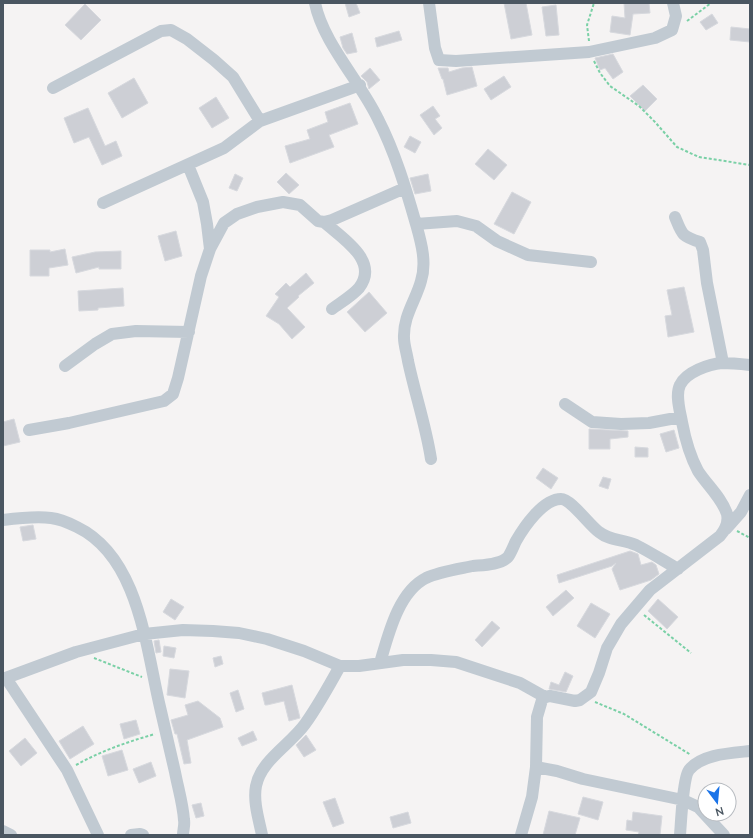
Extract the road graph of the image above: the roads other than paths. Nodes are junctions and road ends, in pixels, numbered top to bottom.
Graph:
1 (315, 3) edge
2 (428, 3) edge
3 (673, 3) edge
4 (360, 85) junction
5 (53, 88) dead end
6 (260, 121) junction
7 (188, 165) junction
8 (405, 188) junction
9 (103, 204) dead end
10 (675, 217) dead end
11 (324, 222) junction
12 (416, 224) junction
13 (210, 249) junction
14 (591, 262) dead end
15 (332, 309) dead end
16 (188, 332) junction
17 (723, 364) junction
18 (750, 365) edge
19 (65, 366) dead end
20 (565, 404) dead end
21 (681, 417) junction
22 (29, 430) dead end
23 (431, 459) dead end
24 (750, 495) edge
25 (3, 520) edge
26 (727, 528) junction
27 (678, 569) junction
28 (144, 634) junction
29 (380, 663) junction
30 (340, 666) junction
31 (4, 679) edge
32 (545, 697) junction
33 (750, 751) edge
34 (536, 768) junction
35 (683, 800) junction
36 (3, 831) edge
37 (11, 835) edge
38 (98, 835) edge
39 (131, 835) edge
40 (143, 835) edge
41 (183, 835) edge
42 (262, 835) edge
43 (521, 835) edge
44 (680, 835) edge
45 (724, 835) edge

1 - 4 street
2 - 3 street
4 - 6 street
4 - 8 street
5 - 6 street
6 - 7 street
7 - 9 street
7 - 13 street
8 - 11 street
8 - 12 street
10 - 17 street
11 - 13 street
11 - 15 street
12 - 14 street
12 - 23 street
13 - 16 street
16 - 19 street
16 - 22 street
17 - 18 street
17 - 21 street
20 - 21 street
21 - 26 street
24 - 26 street
25 - 28 street
26 - 27 street
27 - 29 street
27 - 32 street
28 - 30 street
28 - 31 street
28 - 41 street
29 - 30 street
29 - 32 street
30 - 42 street
31 - 38 street
32 - 34 street
33 - 35 street
34 - 35 street
34 - 43 street
35 - 44 street
35 - 45 street
36 - 37 street
39 - 40 street

